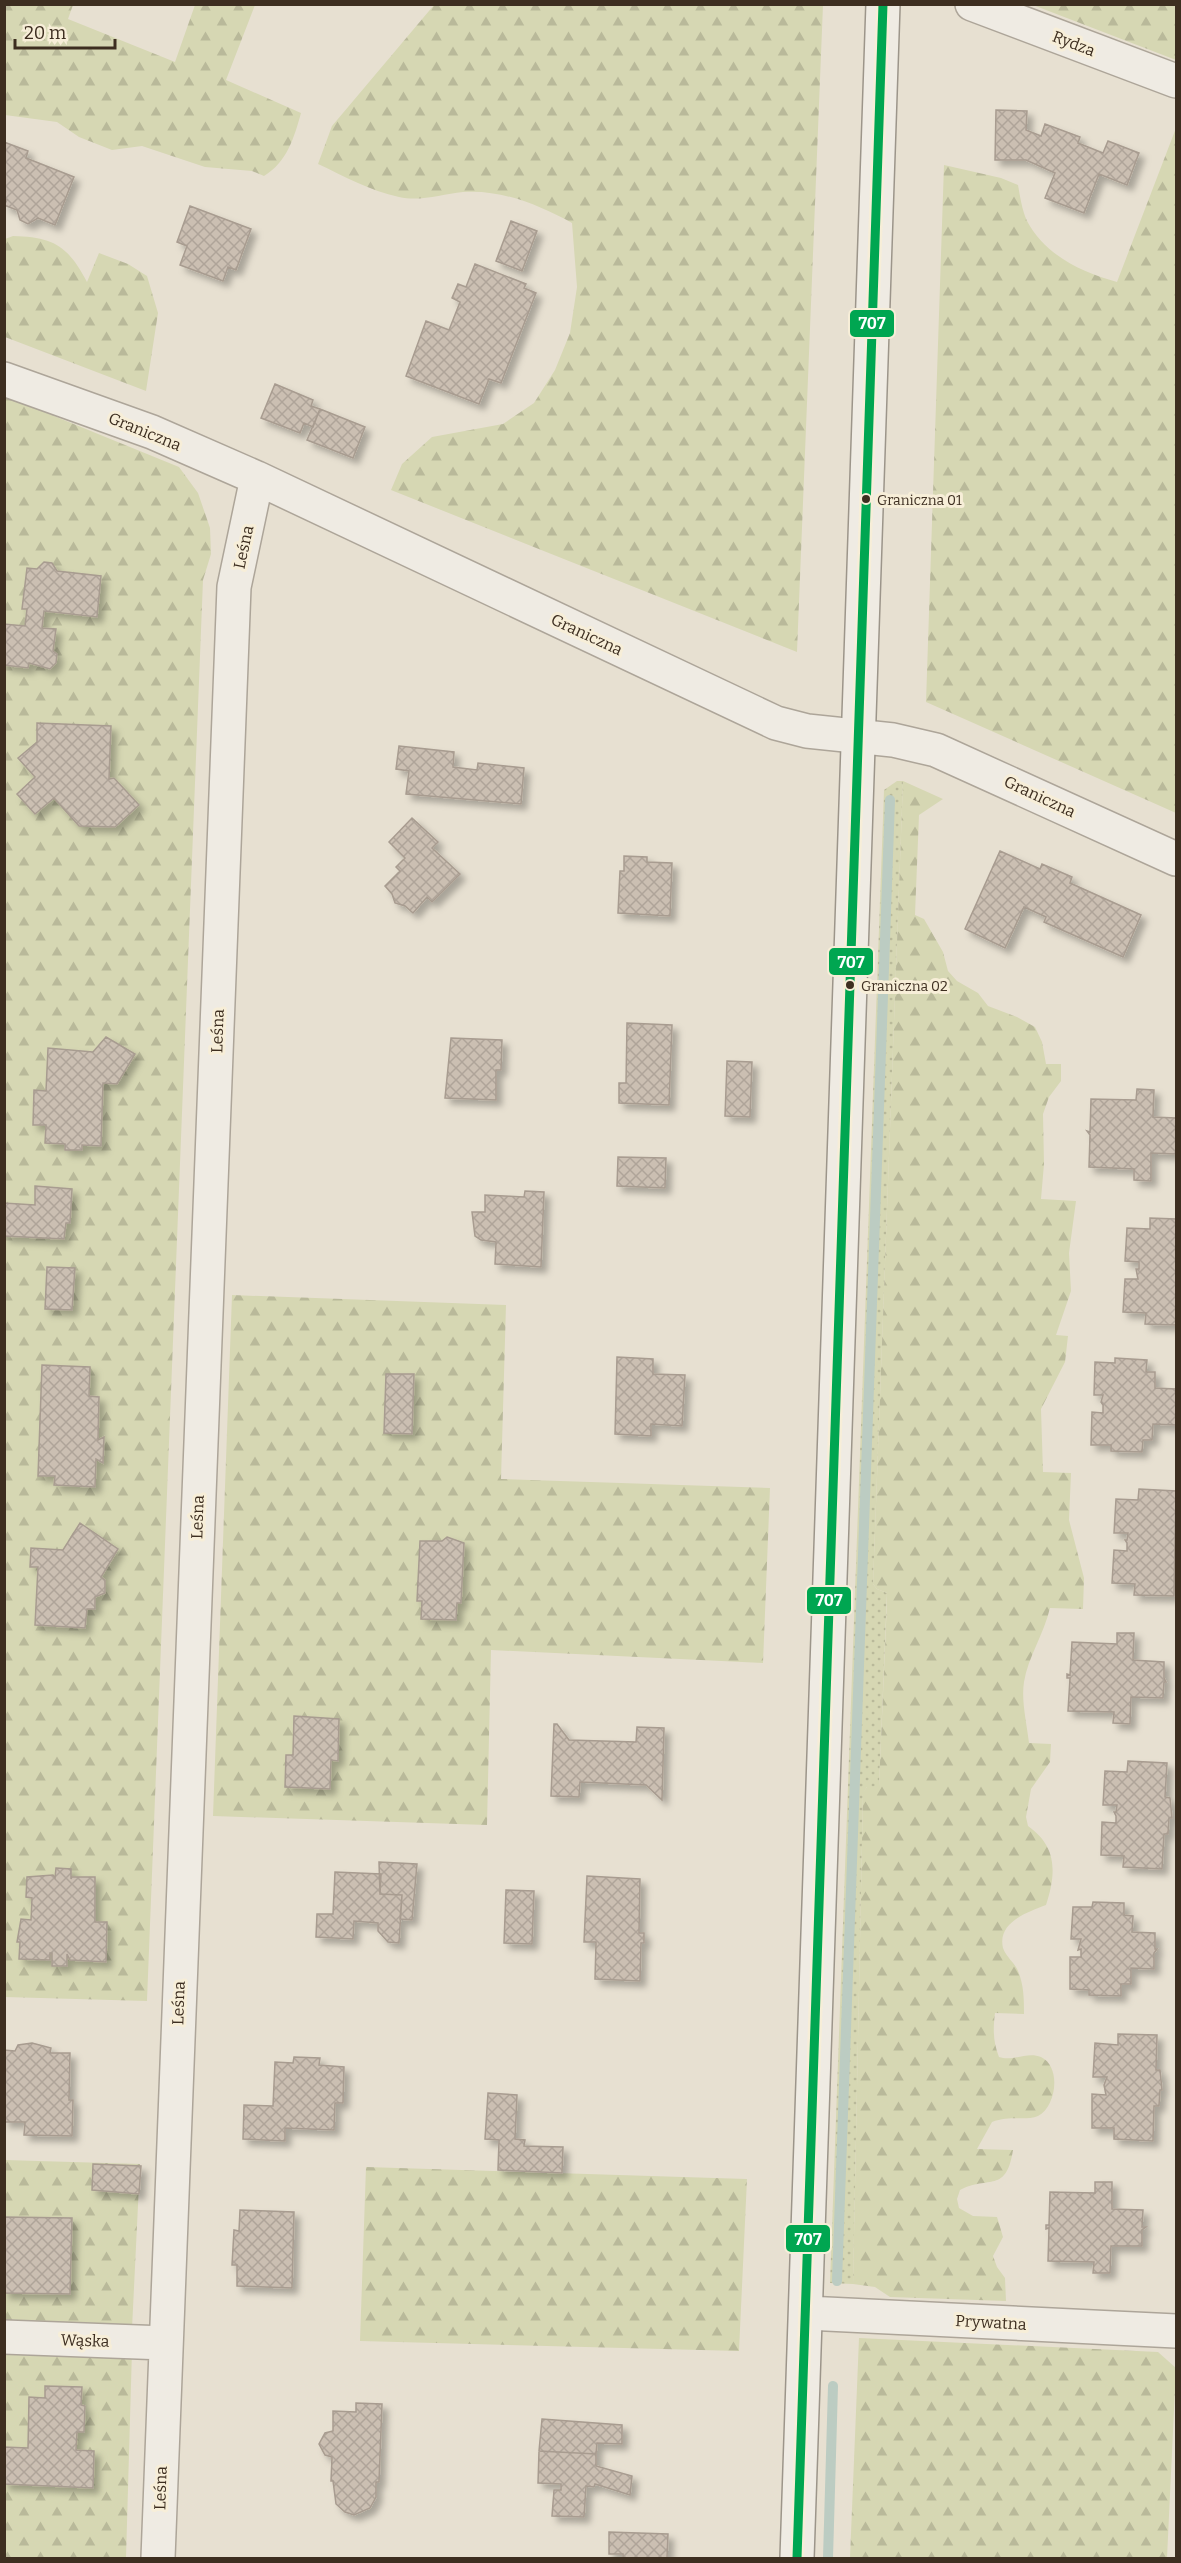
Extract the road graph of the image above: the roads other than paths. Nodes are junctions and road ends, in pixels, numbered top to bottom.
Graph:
1 (883, 4) edge
2 (972, 4) edge
3 (1176, 81) edge
4 (4, 379) edge
5 (257, 478) junction
6 (858, 738) junction
7 (1176, 859) edge
8 (806, 2313) junction
9 (1176, 2331) edge
10 (4, 2337) edge
11 (165, 2343) junction
12 (158, 2559) edge
13 (796, 2559) edge

1 - 6 street
2 - 3 street, Rydza
4 - 5 street, Graniczna
5 - 6 street, Graniczna
5 - 11 street, Leśna
6 - 7 street, Graniczna
6 - 8 street
8 - 9 street, Prywatna
8 - 13 street
10 - 11 street, Wąska
11 - 12 street, Leśna

